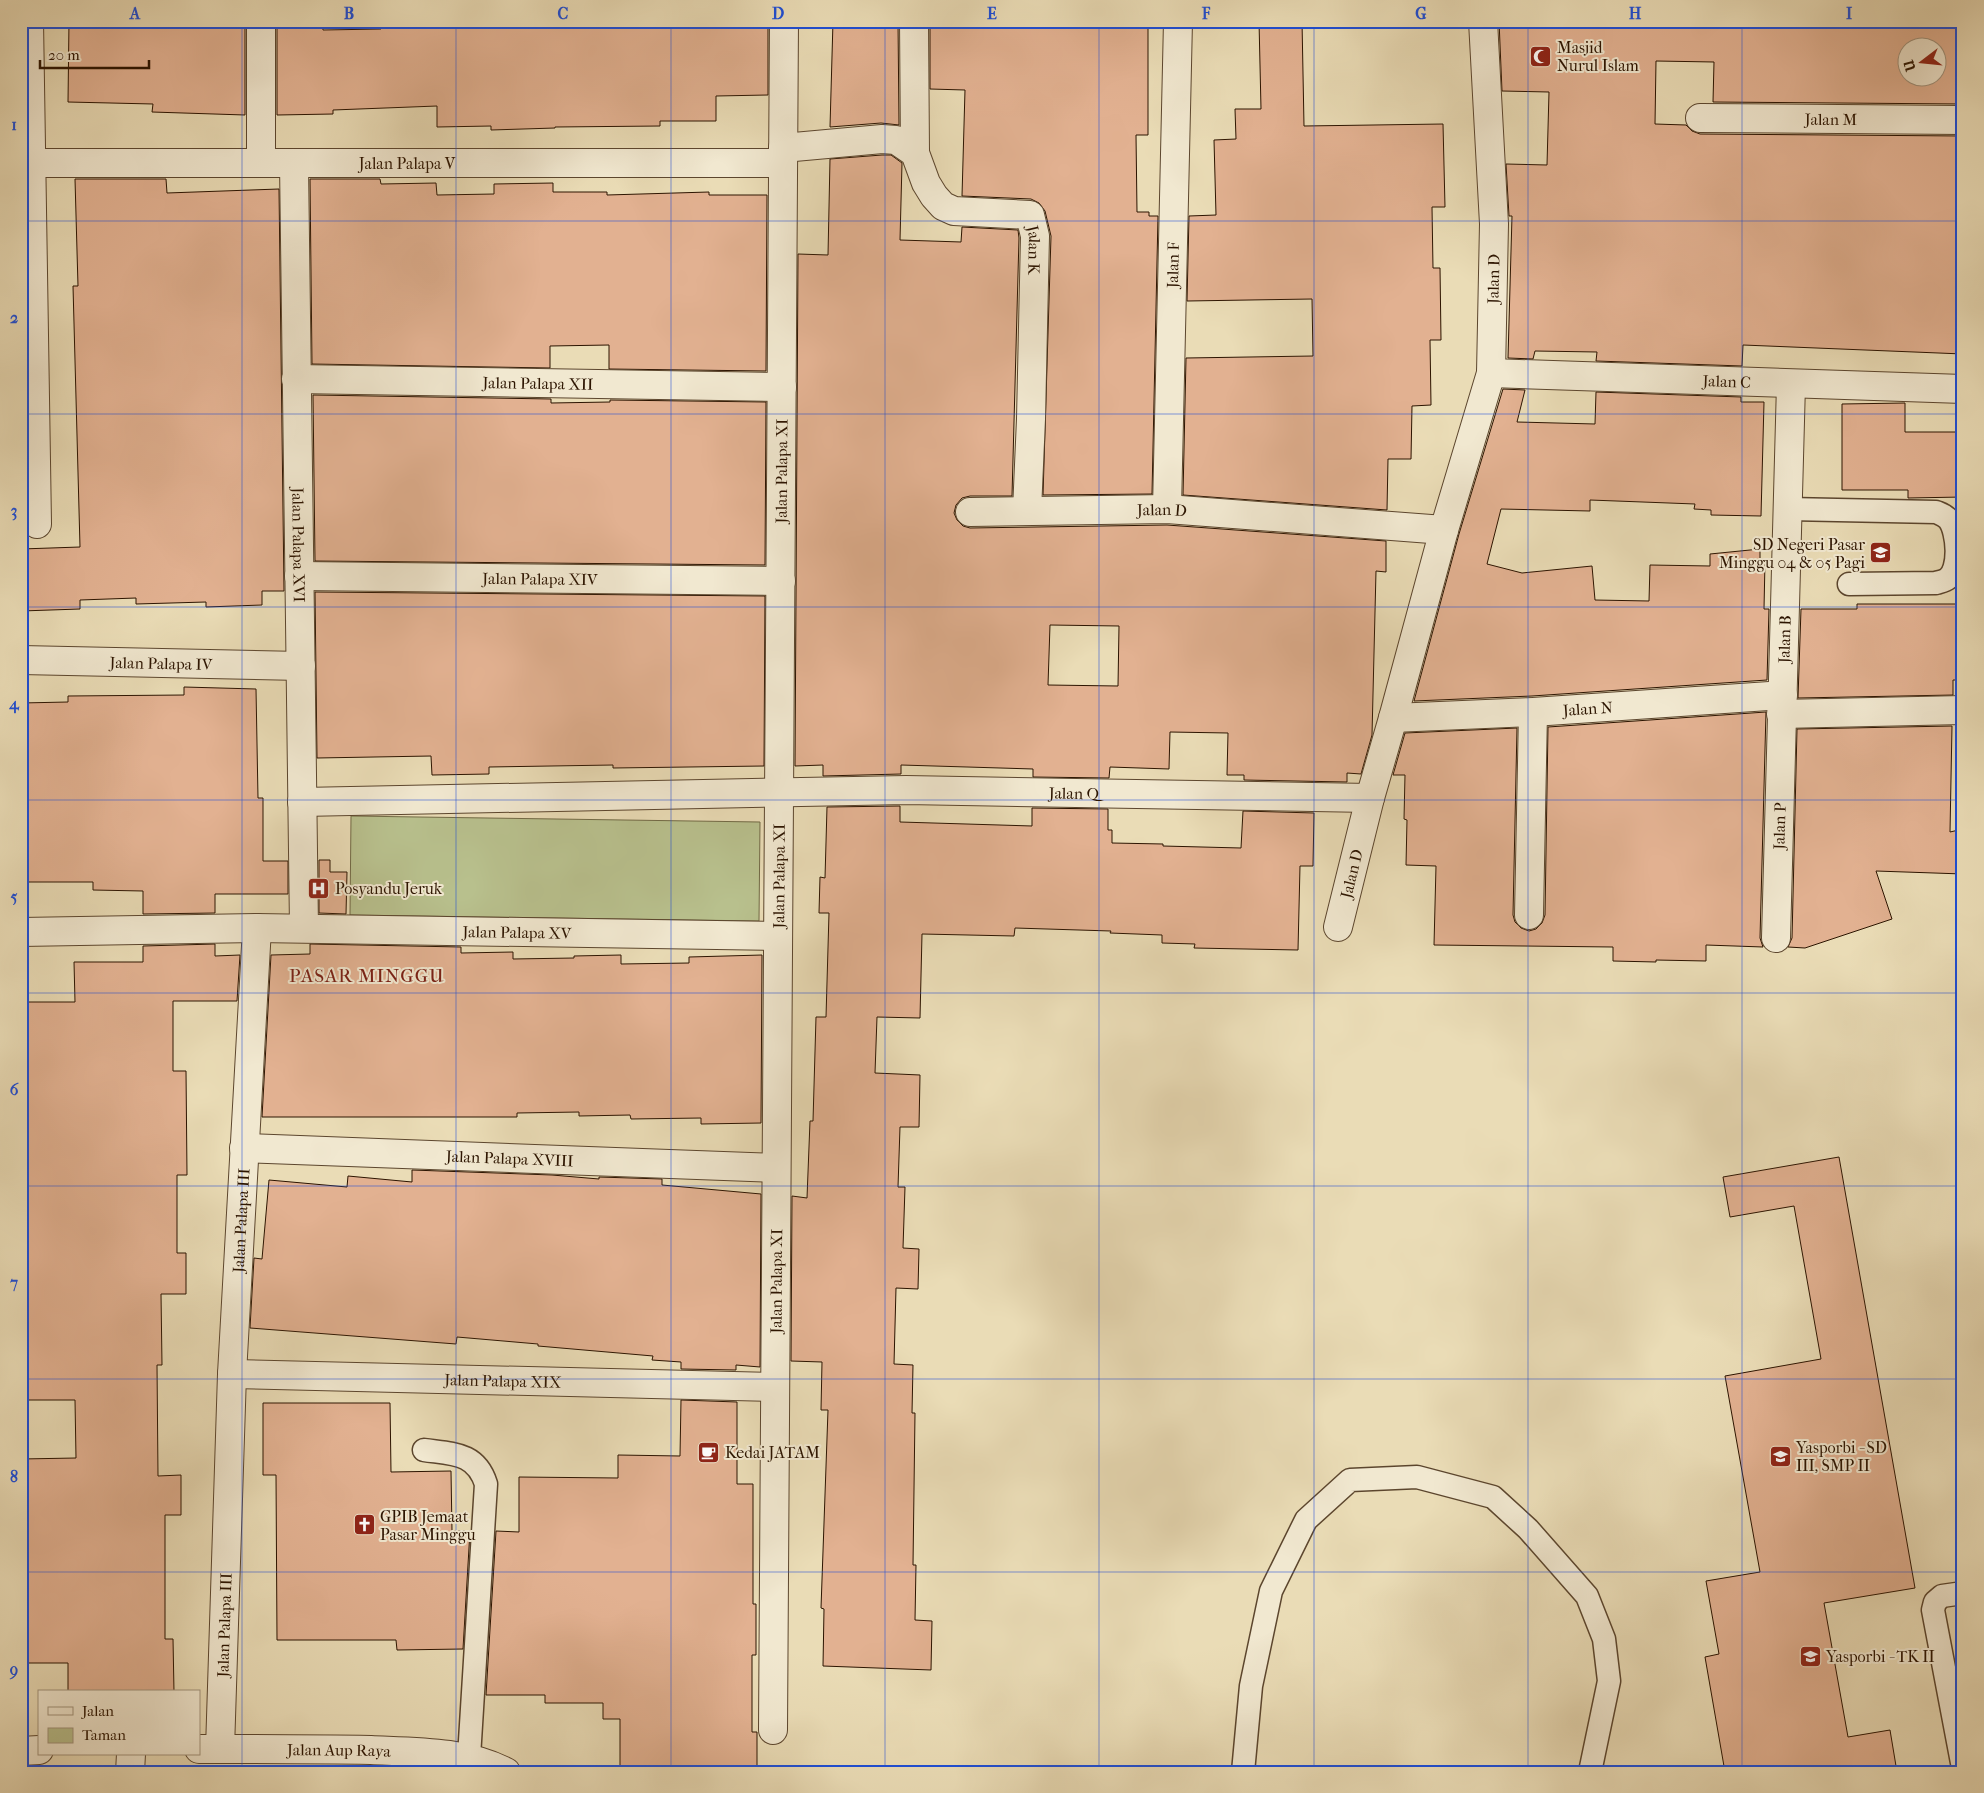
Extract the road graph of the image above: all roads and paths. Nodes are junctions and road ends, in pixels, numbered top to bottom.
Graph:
1 (30, 21) edge
2 (261, 21) edge
3 (784, 21) edge
4 (914, 21) edge
5 (1178, 21) edge
6 (1483, 21) edge
7 (1700, 118) dead end
8 (1963, 120) edge
9 (915, 153) junction
10 (783, 155) junction
11 (26, 162) edge
12 (261, 162) junction
13 (294, 162) junction
14 (1491, 374) junction
15 (296, 379) junction
16 (1791, 384) junction
17 (782, 387) junction
18 (1963, 389) edge
19 (1167, 509) junction
20 (1788, 509) junction
21 (1027, 511) junction
22 (970, 512) dead end
23 (37, 524) dead end
24 (1444, 530) junction
25 (299, 576) junction
26 (781, 581) junction
27 (1849, 584) dead end
28 (21, 660) edge
29 (301, 666) junction
30 (1782, 704) junction
31 (1963, 710) edge
32 (1533, 712) junction
33 (1393, 718) junction
34 (779, 792) junction
35 (1370, 798) junction
36 (302, 802) junction
37 (1529, 914) dead end
38 (1338, 927) dead end
39 (257, 928) junction
40 (304, 928) junction
41 (21, 932) edge
42 (778, 936) junction
43 (1776, 938) dead end
44 (244, 1148) junction
45 (776, 1168) junction
46 (232, 1374) junction
47 (775, 1387) junction
48 (424, 1450) dead end
49 (1963, 1593) edge
50 (772, 1730) dead end
51 (209, 1749) edge
52 (21, 1750) edge
53 (38, 1750) edge
54 (131, 1756) edge
55 (469, 1757) junction
56 (297, 1760) edge
57 (1963, 1768) edge
58 (130, 1772) edge
59 (506, 1772) edge
60 (1243, 1772) edge
61 (1590, 1772) edge

1 - 11 street
2 - 12 street
3 - 10 street, Jalan Palapa XI
4 - 9 street
5 - 19 street, Jalan F
6 - 14 street, Jalan D
7 - 8 street, Jalan M
9 - 10 street
9 - 21 street, Jalan K
10 - 13 street, Jalan Palapa V
10 - 17 street, Jalan Palapa XI
11 - 12 street, Jalan Palapa V
11 - 23 street
12 - 13 street, Jalan Palapa V
13 - 15 street, Jalan Palapa XVI
14 - 16 street, Jalan C
14 - 24 street, Jalan D
15 - 17 street, Jalan Palapa XII
15 - 25 street, Jalan Palapa XVI
16 - 18 street, Jalan C
16 - 20 street, Jalan B
17 - 26 street, Jalan Palapa XI
19 - 21 street, Jalan D
19 - 24 street, Jalan D
20 - 27 lane
20 - 30 street, Jalan B
21 - 22 street, Jalan D
24 - 33 street, Jalan D
25 - 26 street, Jalan Palapa XIV
25 - 29 street, Jalan Palapa XVI
26 - 34 street, Jalan Palapa XI
28 - 29 street, Jalan Palapa IV
29 - 36 street, Jalan Palapa XVI
30 - 31 street
30 - 32 street, Jalan N
30 - 43 street, Jalan P
32 - 33 street, Jalan N
32 - 37 street
33 - 35 street, Jalan D
34 - 35 street, Jalan Q
34 - 36 street
34 - 42 street, Jalan Palapa XI
35 - 38 street, Jalan D
36 - 40 street, Jalan Palapa XVI
39 - 40 street, Jalan Palapa XV
39 - 41 street
39 - 44 street, Jalan Palapa III
40 - 42 street, Jalan Palapa XV
42 - 45 street, Jalan Palapa XI
44 - 45 street, Jalan Palapa XVIII
44 - 46 street, Jalan Palapa III
45 - 47 street, Jalan Palapa XI
46 - 47 street, Jalan Palapa XIX
46 - 51 street, Jalan Palapa III
47 - 50 street, Jalan Palapa XI
48 - 55 lane
49 - 57 lane
51 - 56 street, Jalan Aup Raya
52 - 53 street
54 - 58 street
55 - 56 street, Jalan Aup Raya
55 - 59 street, Jalan Aup Raya
60 - 61 lane

